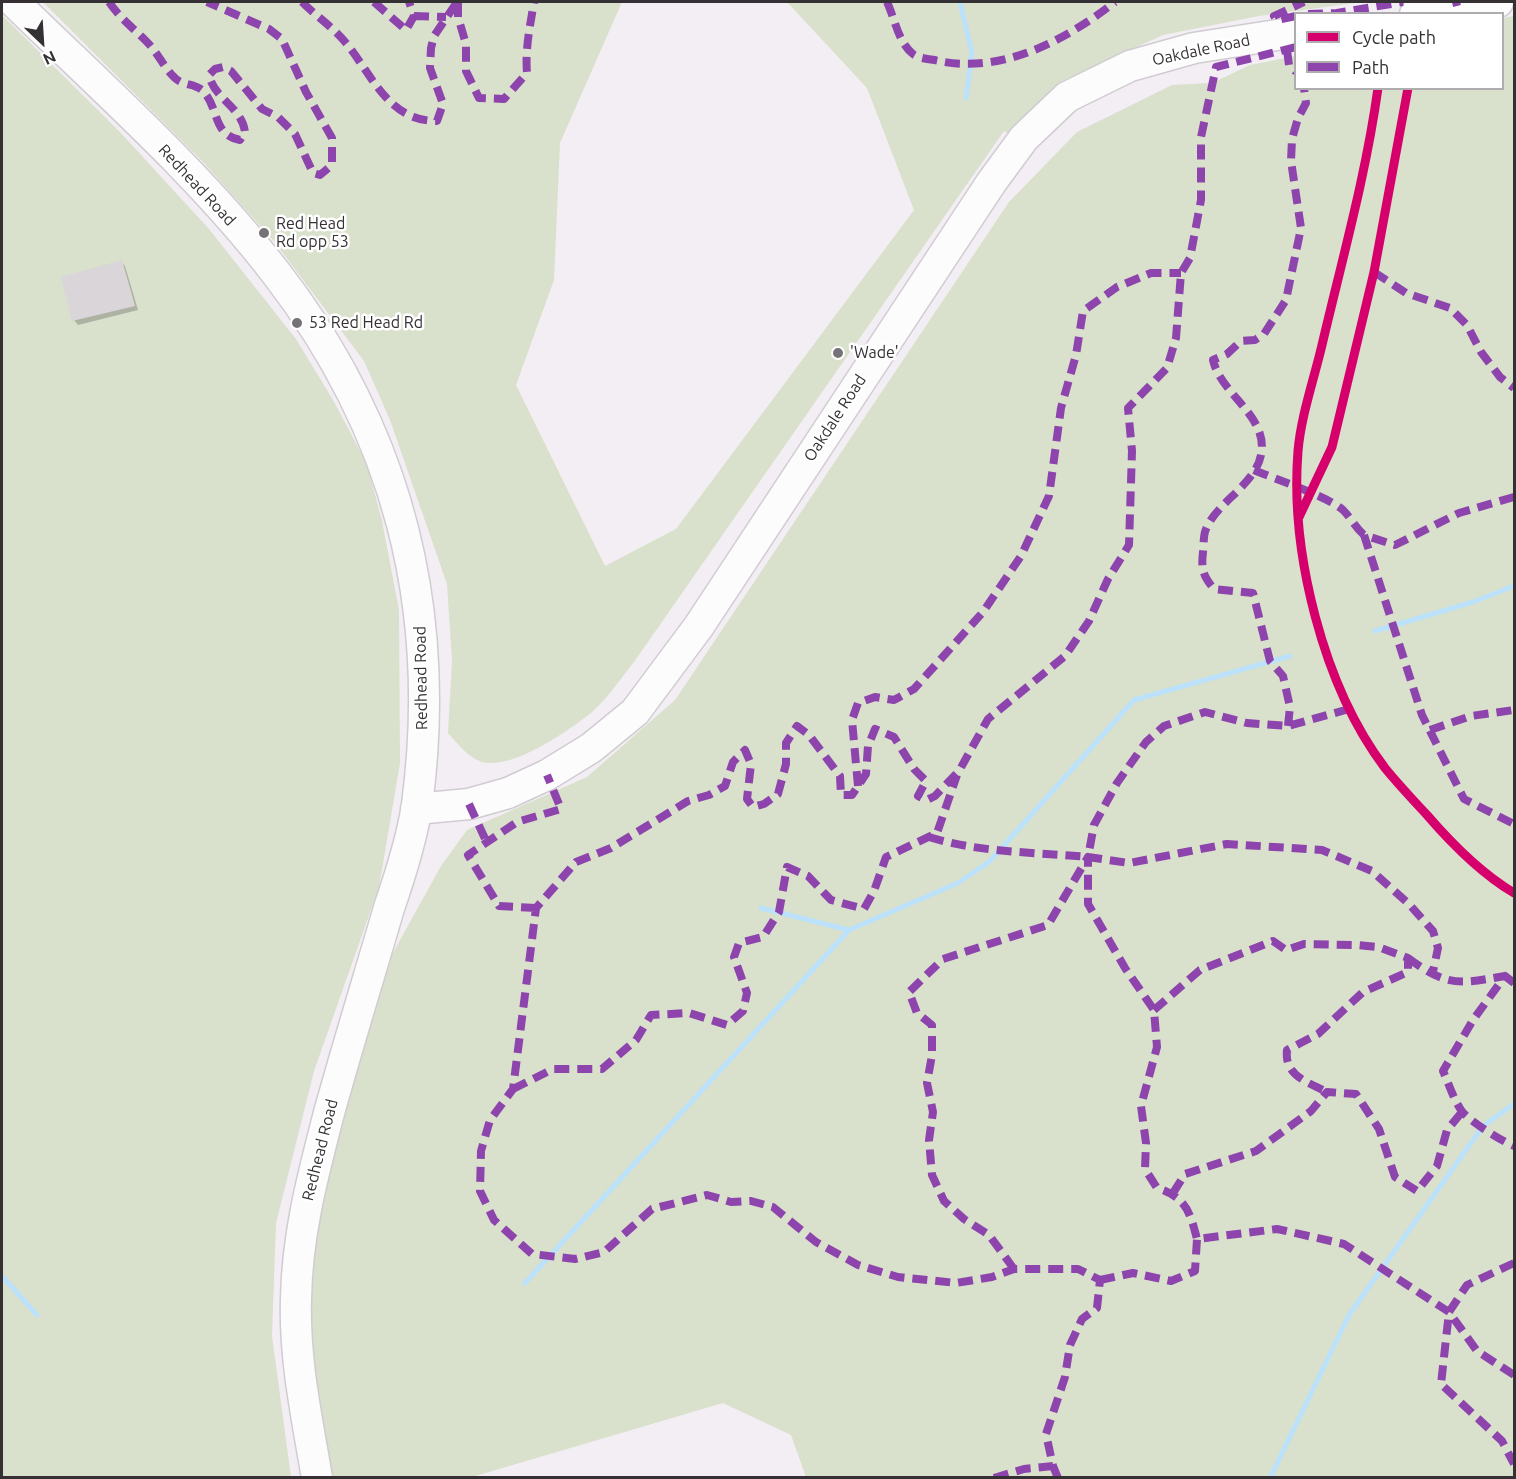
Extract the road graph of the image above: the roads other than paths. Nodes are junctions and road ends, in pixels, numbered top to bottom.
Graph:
1 (14, 2) edge
2 (1498, 2) edge
3 (1429, 12) edge
4 (1294, 32) edge
5 (416, 809) junction
6 (317, 1478) edge

1 - 5 main road, Redhead Road
2 - 3 main road
4 - 5 main road, Oakdale Road
5 - 6 main road, Redhead Road

